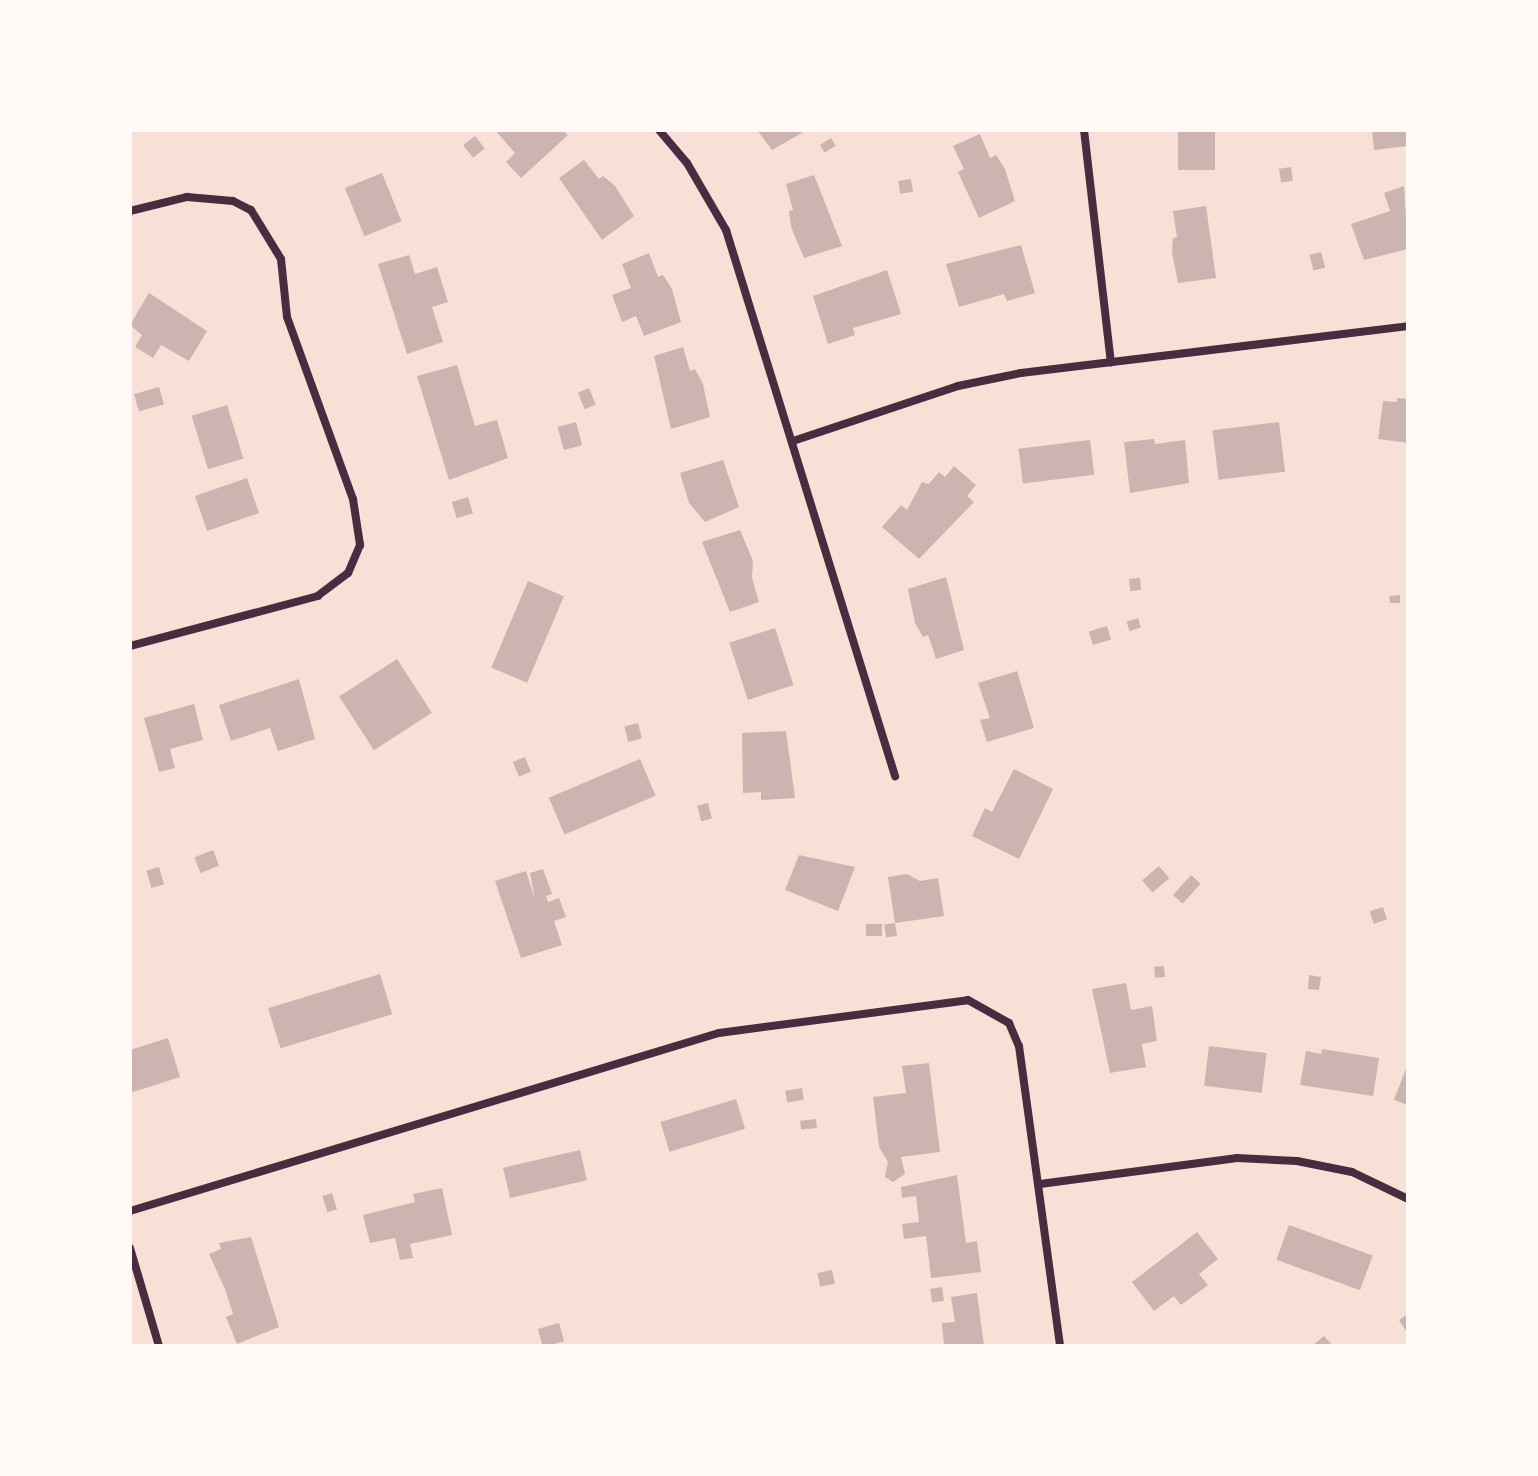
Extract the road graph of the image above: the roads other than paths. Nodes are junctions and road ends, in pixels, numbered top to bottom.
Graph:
1 (659, 130) edge
2 (1084, 130) edge
3 (130, 211) edge
4 (1408, 326) edge
5 (1111, 362) junction
6 (793, 441) junction
7 (130, 646) edge
8 (895, 776) dead end
9 (1040, 1184) junction
10 (1408, 1199) edge
11 (130, 1211) edge
12 (130, 1248) edge
13 (159, 1346) edge
14 (1060, 1346) edge

1 - 6 street
2 - 5 street
3 - 7 street
4 - 5 street
5 - 6 street
6 - 8 street
9 - 10 street
9 - 11 street
9 - 14 street
12 - 13 street

